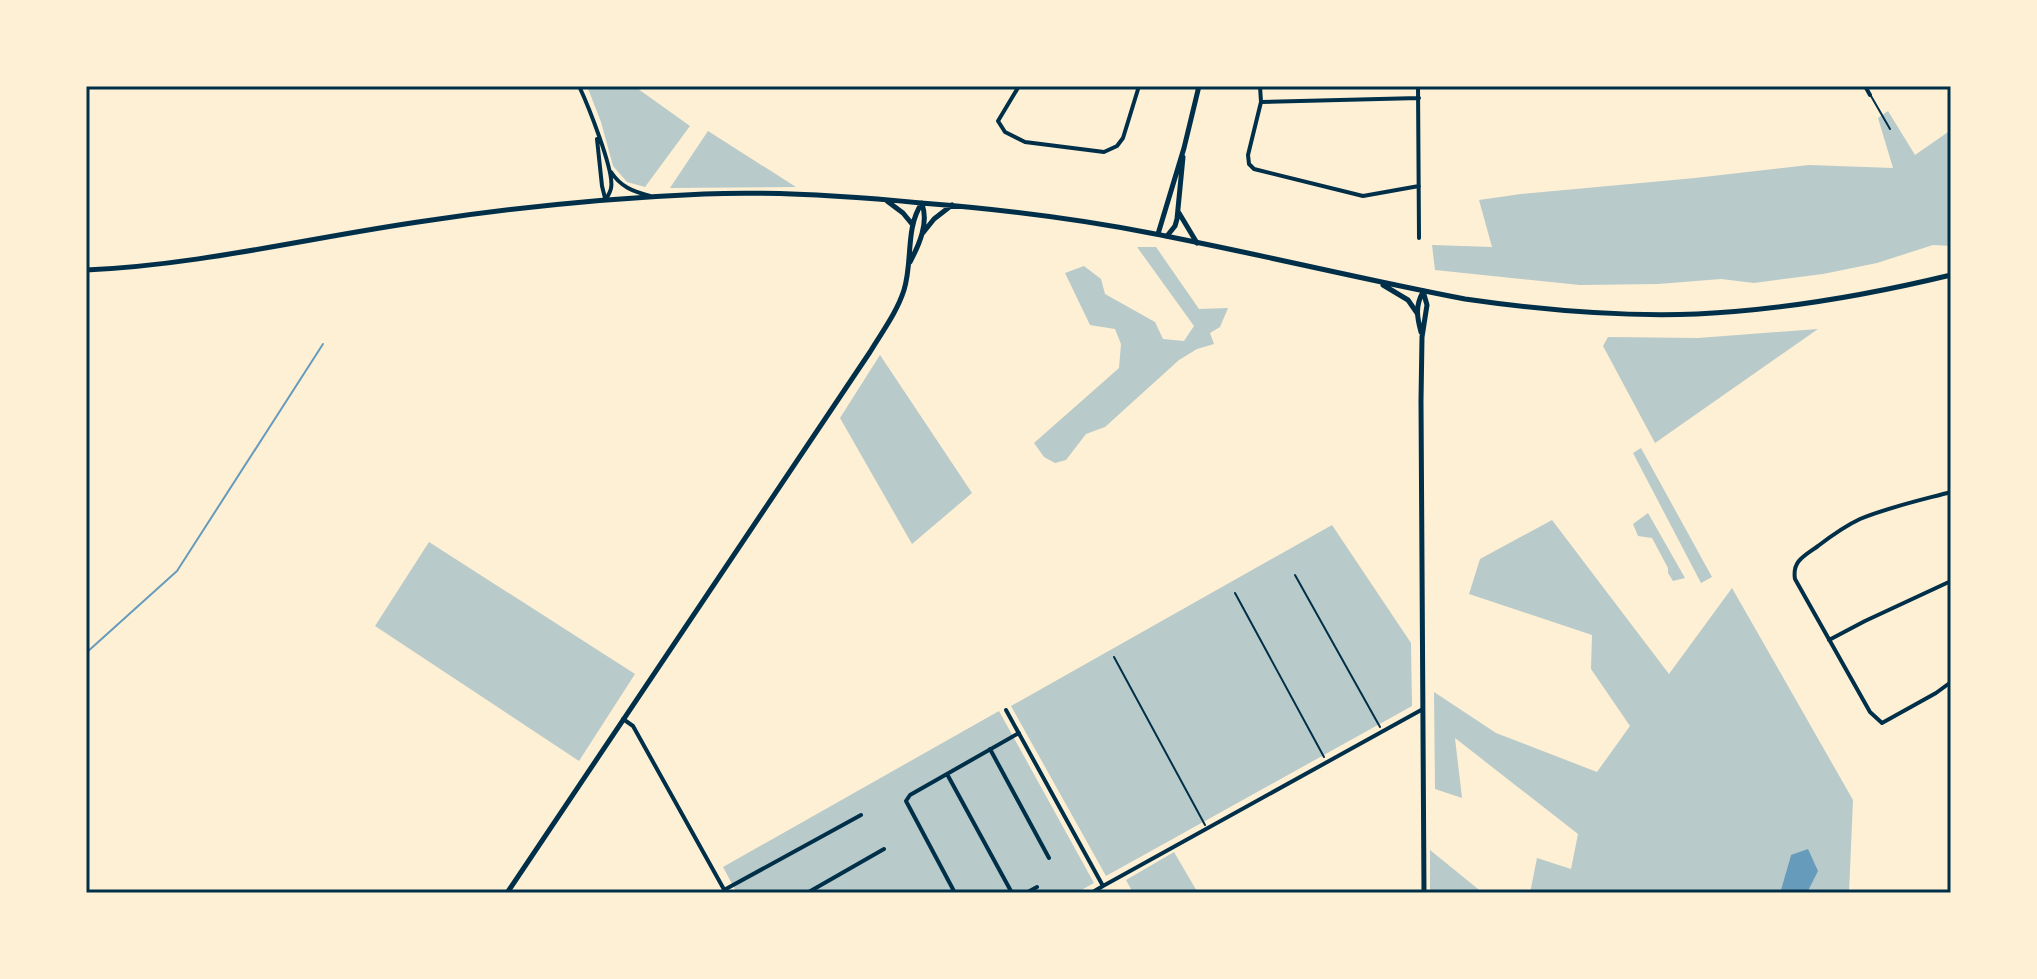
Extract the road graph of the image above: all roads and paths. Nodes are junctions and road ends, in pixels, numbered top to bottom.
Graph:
1 (579, 86) edge
2 (1019, 86) edge
3 (1139, 86) edge
4 (1199, 86) edge
5 (1260, 86) edge
6 (1418, 86) edge
7 (1865, 86) edge
8 (1870, 95) joint
9 (1419, 98) junction
10 (1261, 102) junction
11 (1890, 129) dead end
12 (597, 133) junction
13 (1184, 148) junction
14 (609, 170) junction
15 (1419, 186) junction
16 (653, 197) junction
17 (606, 199) junction
18 (885, 199) junction
19 (922, 203) junction
20 (952, 205) junction
21 (1178, 211) junction
22 (912, 225) junction
23 (1158, 234) junction
24 (922, 235) junction
25 (1167, 236) junction
26 (1419, 238) dead end
27 (1197, 243) junction
28 (909, 264) junction
29 (86, 270) edge
30 (1951, 276) edge
31 (1376, 281) junction
32 (1423, 291) junction
33 (1417, 313) junction
34 (1422, 337) junction
35 (1951, 492) edge
36 (1295, 575) dead end
37 (1951, 581) edge
38 (1235, 593) dead end
39 (1829, 640) junction
40 (1114, 657) dead end
41 (1951, 682) edge
42 (1423, 709) junction
43 (1006, 710) dead end
44 (623, 719) junction
45 (1382, 732) junction
46 (1019, 733) junction
47 (990, 749) junction
48 (1327, 762) junction
49 (947, 774) junction
50 (861, 815) dead end
51 (1207, 828) junction
52 (884, 849) dead end
53 (1049, 858) dead end
54 (1103, 886) junction
55 (1037, 887) dead end
56 (725, 892) edge
57 (507, 893) edge
58 (807, 893) edge
59 (955, 893) edge
60 (1012, 893) edge
61 (1026, 893) edge
62 (1091, 893) edge
63 (1424, 893) edge

1 - 12 street
2 - 3 street
4 - 13 main road
5 - 10 street
6 - 9 street
7 - 8 street
8 - 11 lane
9 - 10 street
9 - 15 street
10 - 15 street
12 - 14 street
12 - 17 street
13 - 21 main road
13 - 23 main road
14 - 16 street
14 - 17 street
15 - 26 street
16 - 17 main road
16 - 18 main road
17 - 29 main road
18 - 19 main road
18 - 22 main road
19 - 20 main road
19 - 22 main road
19 - 24 main road
20 - 23 main road
20 - 24 main road
21 - 25 main road
21 - 27 main road
22 - 28 main road
23 - 25 main road
24 - 28 main road
25 - 27 main road
27 - 31 main road
28 - 44 main road
30 - 32 main road
31 - 32 main road
31 - 33 main road
32 - 33 main road
32 - 34 main road
33 - 34 main road
34 - 42 main road
35 - 39 street
36 - 45 path
37 - 39 street
38 - 48 path
39 - 41 street
40 - 51 path
42 - 45 street
42 - 63 main road
43 - 46 street
44 - 56 street
44 - 57 main road
45 - 48 street
46 - 47 street
46 - 54 street
47 - 49 street
47 - 53 street
48 - 51 street
49 - 59 street
49 - 60 street
50 - 56 street
51 - 54 street
52 - 58 street
54 - 62 street
55 - 61 street

